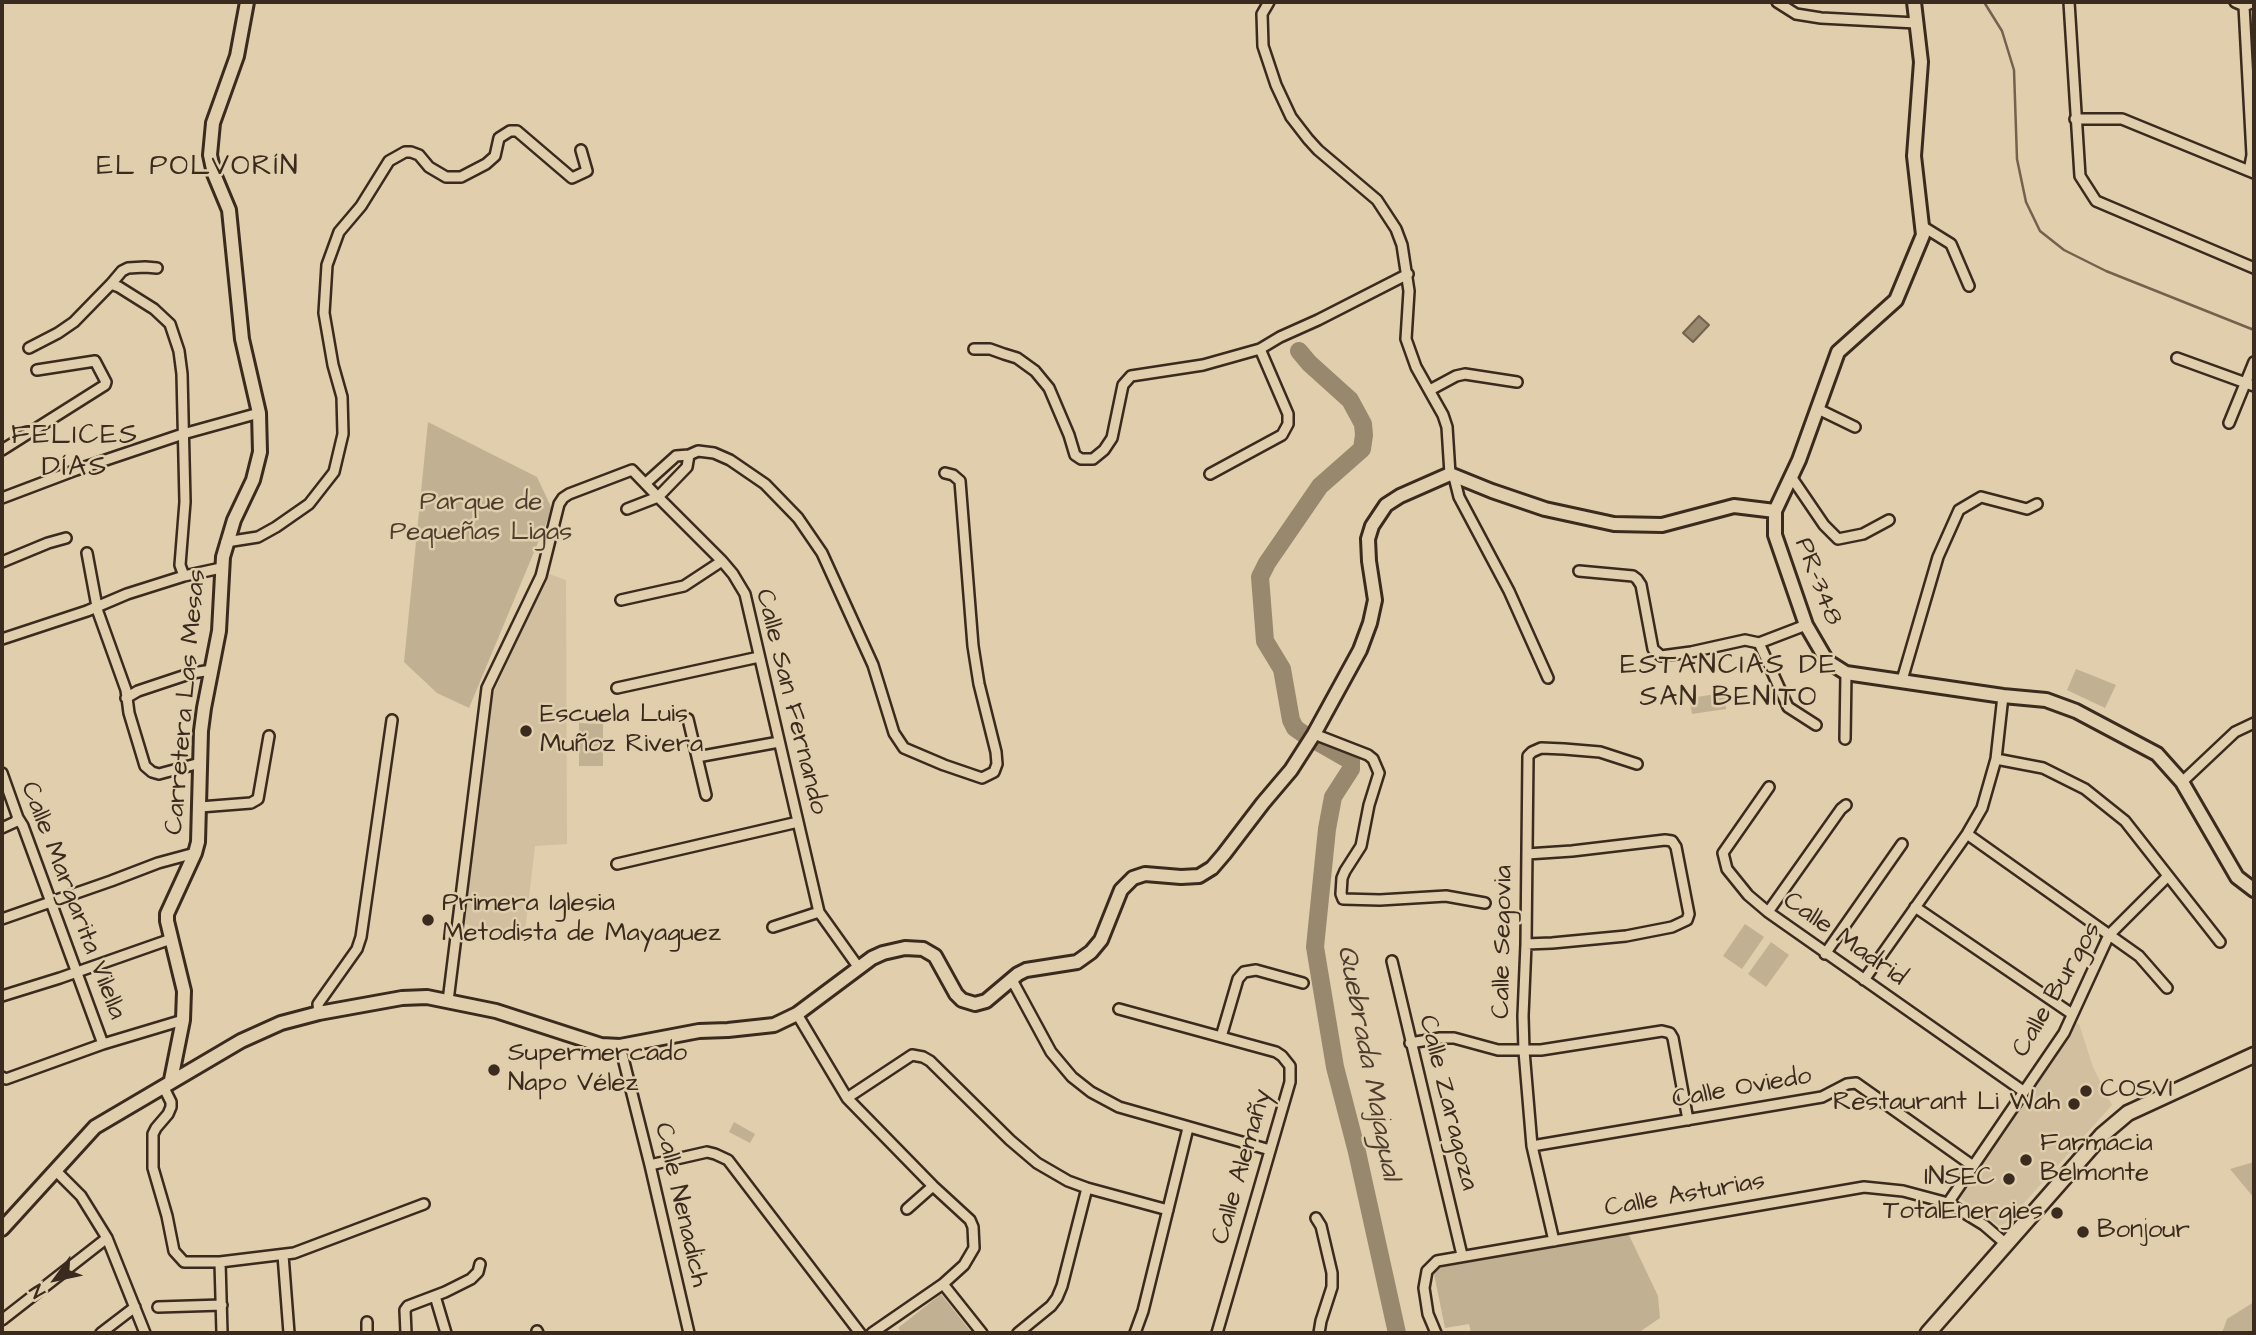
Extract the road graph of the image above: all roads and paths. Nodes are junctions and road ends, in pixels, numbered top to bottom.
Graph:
1 (247, 2) edge
2 (1269, 2) edge
3 (1777, 2) edge
4 (1914, 2) edge
5 (2069, 2) edge
6 (2254, 2) edge
7 (2240, 4) edge
8 (1916, 23) junction
9 (2075, 119) junction
10 (581, 150) dead end
11 (2251, 172) edge
12 (1922, 226) junction
13 (157, 268) dead end
14 (2254, 268) edge
15 (1408, 274) junction
16 (111, 284) junction
17 (1969, 286) dead end
18 (29, 348) dead end
19 (974, 349) dead end
20 (1260, 349) junction
21 (2177, 358) dead end
22 (2254, 362) edge
23 (37, 370) dead end
24 (1517, 382) dead end
25 (2250, 384) edge
26 (1430, 390) junction
27 (1818, 409) junction
28 (259, 413) junction
29 (2229, 423) dead end
30 (1856, 428) dead end
31 (183, 434) junction
32 (2, 450) edge
33 (689, 455) junction
34 (945, 473) dead end
35 (1210, 474) dead end
36 (1452, 475) junction
37 (1792, 478) junction
38 (646, 484) junction
39 (658, 497) junction
40 (2, 498) edge
41 (2037, 504) dead end
42 (627, 509) dead end
43 (1775, 511) junction
44 (1889, 520) dead end
45 (66, 538) dead end
46 (226, 542) junction
47 (87, 553) dead end
48 (722, 561) junction
49 (2, 562) edge
50 (221, 568) junction
51 (1579, 571) dead end
52 (184, 576) junction
53 (621, 600) dead end
54 (96, 606) junction
55 (1806, 625) junction
56 (2, 639) edge
57 (1759, 643) junction
58 (759, 657) junction
59 (212, 670) junction
60 (1846, 673) junction
61 (1548, 678) dead end
62 (1902, 680) junction
63 (617, 688) dead end
64 (2003, 696) junction
65 (126, 698) junction
66 (688, 719) dead end
67 (392, 720) dead end
68 (2254, 723) edge
69 (1816, 725) dead end
70 (1314, 734) junction
71 (269, 736) dead end
72 (1845, 739) dead end
73 (779, 742) junction
74 (697, 757) junction
75 (1996, 759) junction
76 (200, 763) junction
77 (1637, 764) dead end
78 (2, 773) edge
79 (2182, 782) junction
80 (1769, 787) dead end
81 (706, 795) dead end
82 (1846, 805) dead end
83 (200, 807) junction
84 (18, 818) junction
85 (798, 822) junction
86 (2, 828) edge
87 (1967, 834) junction
88 (1902, 844) dead end
89 (195, 853) junction
90 (1527, 854) junction
91 (617, 864) dead end
92 (2168, 876) junction
93 (2254, 890) edge
94 (52, 902) junction
95 (1486, 903) dead end
96 (1915, 907) junction
97 (819, 912) junction
98 (1768, 912) junction
99 (2, 919) edge
100 (773, 928) dead end
101 (2109, 935) junction
102 (171, 939) junction
103 (2220, 942) dead end
104 (1526, 944) junction
105 (1825, 954) junction
106 (1392, 961) dead end
107 (859, 968) junction
108 (76, 972) junction
109 (1012, 979) junction
110 (1864, 980) junction
111 (1303, 983) dead end
112 (2167, 988) dead end
113 (2, 996) edge
114 (448, 1001) junction
115 (1119, 1009) dead end
116 (319, 1013) junction
117 (797, 1014) junction
118 (2072, 1014) junction
119 (183, 1020) junction
120 (1221, 1037) junction
121 (1410, 1043) junction
122 (103, 1044) junction
123 (620, 1046) junction
124 (1524, 1051) junction
125 (2254, 1055) edge
126 (2, 1077) edge
127 (167, 1083) junction
128 (2023, 1091) junction
129 (847, 1098) junction
130 (1688, 1120) junction
131 (1188, 1128) junction
132 (1532, 1146) junction
133 (1270, 1150) junction
134 (650, 1165) junction
135 (1973, 1166) junction
136 (55, 1170) junction
137 (933, 1186) junction
138 (1087, 1188) junction
139 (1948, 1203) junction
140 (424, 1204) dead end
141 (907, 1209) dead end
142 (1168, 1210) junction
143 (1316, 1218) dead end
144 (2, 1228) edge
145 (107, 1238) junction
146 (1554, 1241) junction
147 (2006, 1244) junction
148 (283, 1255) junction
149 (1462, 1255) junction
150 (220, 1262) junction
151 (480, 1264) dead end
152 (943, 1284) junction
153 (435, 1296) junction
154 (222, 1305) junction
155 (135, 1307) junction
156 (158, 1307) dead end
157 (2, 1320) edge
158 (367, 1322) dead end
159 (101, 1333) edge
160 (145, 1333) edge
161 (222, 1333) edge
162 (289, 1333) edge
163 (367, 1333) edge
164 (406, 1333) edge
165 (446, 1333) edge
166 (689, 1333) edge
167 (860, 1333) edge
168 (872, 1333) edge
169 (982, 1333) edge
170 (1018, 1333) edge
171 (1135, 1333) edge
172 (1217, 1333) edge
173 (1320, 1333) edge
174 (1436, 1333) edge
175 (1928, 1333) edge

1 - 28 street, Carretera Las Mesas
2 - 15 street
3 - 8 street
4 - 8 street, PR-348 / PR-348
5 - 9 street
6 - 7 street
7 - 11 street
8 - 12 street, PR-348 / PR-348
9 - 11 street
9 - 14 street
10 - 46 street
12 - 17 street
12 - 27 street, PR-348 / PR-348
13 - 16 street
15 - 20 street
15 - 26 street
16 - 18 street
16 - 31 street
19 - 20 street
20 - 35 street
21 - 25 street
22 - 25 street
23 - 32 street
24 - 26 street
25 - 29 street
26 - 36 street
27 - 30 street
27 - 37 street, PR-348 / PR-348
28 - 31 street
28 - 46 street, Carretera Las Mesas
31 - 40 street
31 - 52 street
33 - 34 street
33 - 38 street
33 - 39 street
36 - 43 street
36 - 61 street
36 - 70 street
37 - 43 street, PR-348 / PR-348
37 - 44 street
38 - 39 street, Calle San Fernando
38 - 114 street
39 - 42 street
39 - 48 street, Calle San Fernando
41 - 62 street
43 - 55 street, PR-348 / PR-348
45 - 49 street
46 - 50 street, Carretera Las Mesas
47 - 54 street
48 - 53 street
48 - 58 street, Calle San Fernando
50 - 52 street
50 - 59 street, Carretera Las Mesas
51 - 57 street
52 - 54 street
54 - 56 street
54 - 65 street
55 - 57 street
55 - 60 street, PR-348 / PR-348
57 - 69 street
58 - 63 street
58 - 73 street, Calle San Fernando
59 - 65 street
59 - 76 street, Carretera Las Mesas
60 - 62 street
60 - 72 street
62 - 64 street
64 - 75 street
64 - 79 street
65 - 76 street
66 - 74 street
67 - 116 street
68 - 79 street
70 - 95 street
70 - 109 street
71 - 83 street
73 - 74 street
73 - 85 street, Calle San Fernando
74 - 81 street
75 - 87 street
75 - 92 street
76 - 83 street, Carretera Las Mesas
77 - 90 street, Calle Segovia
78 - 84 street, Calle Margarita Vilella
79 - 93 street
80 - 98 street, Calle Madrid
82 - 98 street
83 - 89 street, Carretera Las Mesas
84 - 86 street
84 - 94 street, Calle Margarita Vilella
85 - 91 street
85 - 97 street, Calle San Fernando
87 - 96 street
87 - 101 street
88 - 105 street
89 - 94 street
89 - 102 street, Carretera Las Mesas
90 - 104 street, Calle Segovia
90 - 104 street
92 - 101 street, Calle Burgos
92 - 103 street
94 - 99 street
94 - 108 street, Calle Margarita Vilella
96 - 110 street
96 - 118 street
97 - 100 street
97 - 107 street, Calle San Fernando
98 - 105 street, Calle Madrid
101 - 112 street
101 - 118 street, Calle Burgos
102 - 108 street
102 - 119 street, Carretera Las Mesas
104 - 124 street, Calle Segovia
105 - 110 street, Calle Madrid
106 - 121 street, Calle Zaragoza
107 - 109 street
107 - 117 street
108 - 113 street
108 - 122 street, Calle Margarita Vilella
109 - 131 street
110 - 128 street, Calle Madrid
111 - 120 street
114 - 116 street
114 - 123 street
115 - 120 street, Calle Alemañy
116 - 127 street
117 - 123 street
117 - 129 street
118 - 128 street, Calle Burgos
119 - 122 street
119 - 127 street, Carretera Las Mesas
120 - 133 street, Calle Alemañy
121 - 124 street
121 - 149 street, Calle Zaragoza
122 - 126 street
123 - 134 street, Calle Nenadich
124 - 130 street
124 - 132 street, Calle Segovia
125 - 147 main road
127 - 136 street
127 - 150 street
128 - 135 street, Calle Burgos
129 - 137 street
129 - 138 street
130 - 132 street, Calle Oviedo
130 - 135 street, Calle Oviedo
131 - 133 street
131 - 142 street
132 - 146 street, Calle Segovia
133 - 172 street, Calle Alemañy
134 - 166 street, Calle Nenadich
134 - 167 street
135 - 139 street, Calle Burgos
136 - 144 street
136 - 145 street
137 - 141 street
137 - 152 street
138 - 142 street
138 - 170 street
139 - 146 street, Calle Asturias
139 - 147 street, Calle Asturias
140 - 148 street
142 - 171 street
143 - 173 street
145 - 155 street
145 - 157 street
146 - 149 street, Calle Asturias
147 - 175 main road
148 - 150 street
148 - 162 street
149 - 174 street, Calle Asturias
150 - 154 street
151 - 153 street
152 - 168 street
152 - 169 street
153 - 164 street
153 - 165 street
154 - 156 street
154 - 161 street
155 - 159 street
155 - 160 street
158 - 163 street

